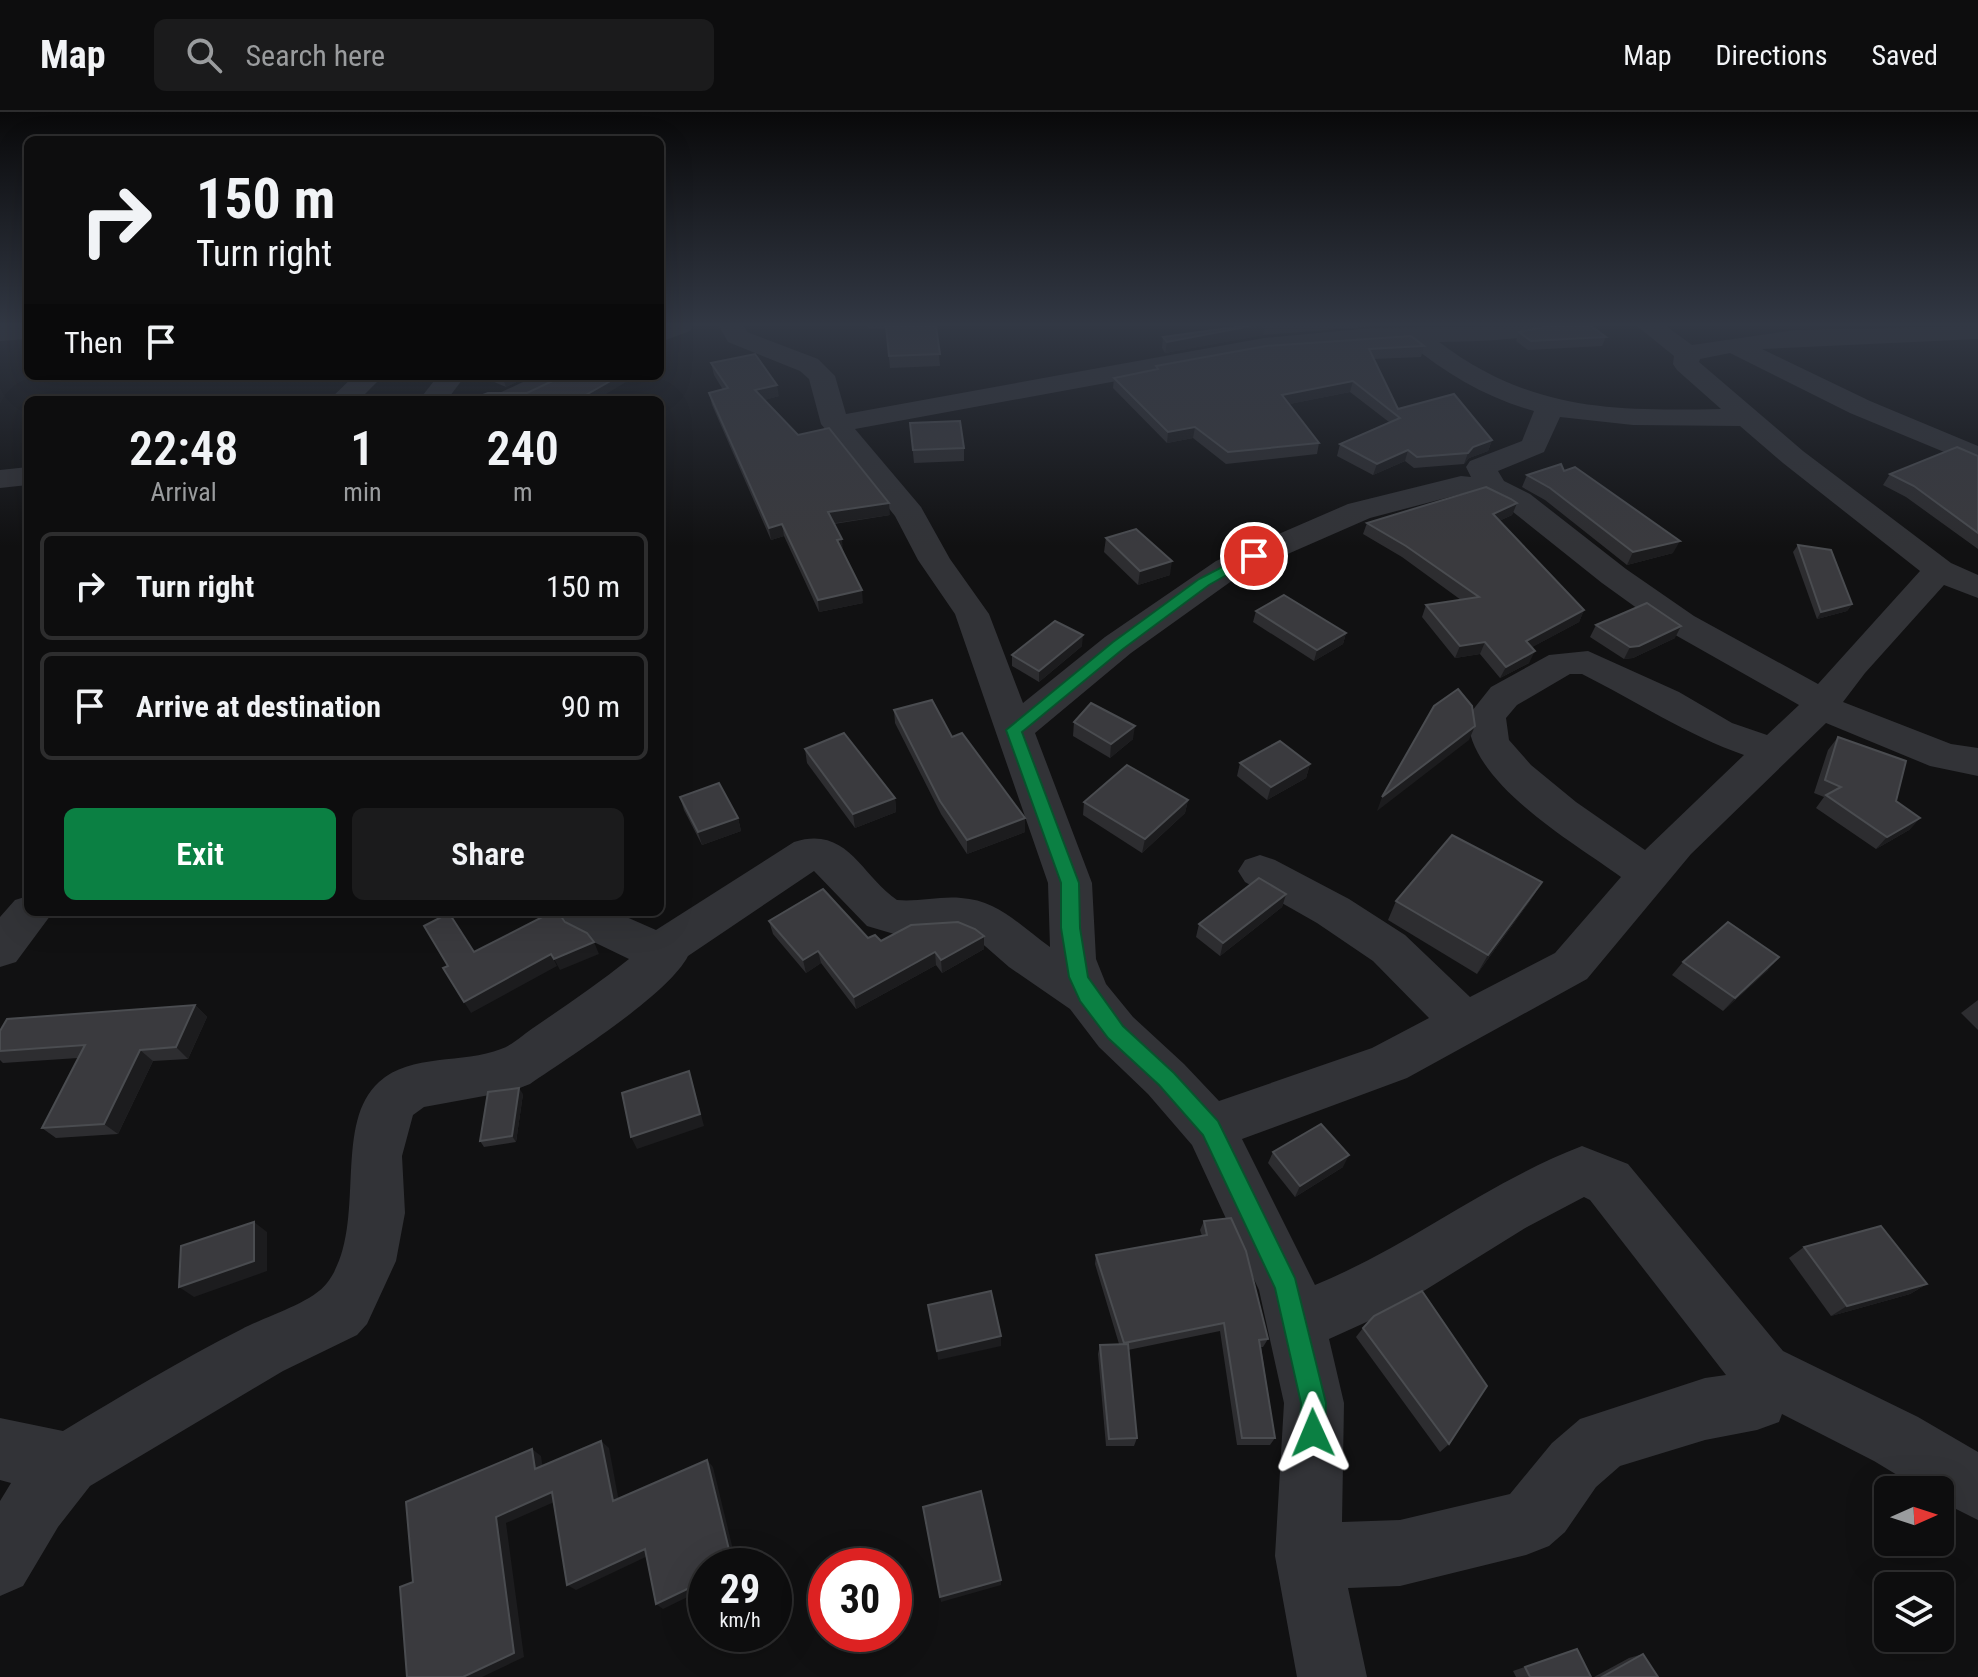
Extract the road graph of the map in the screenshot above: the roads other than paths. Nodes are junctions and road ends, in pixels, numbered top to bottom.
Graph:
1 (828, 399) edge
2 (972, 399) edge
3 (1523, 399) edge
4 (1727, 399) edge
5 (1845, 399) edge
6 (1550, 406) junction
7 (1748, 417) junction
8 (835, 424) junction
9 (1978, 457) edge
10 (24, 476) edge
11 (0, 479) edge
12 (1492, 487) junction
13 (1978, 562) edge
14 (1939, 570) junction
15 (1978, 588) edge
16 (1821, 705) junction
17 (1014, 730) junction
18 (1775, 752) junction
19 (1978, 762) edge
20 (1260, 871) dead end
21 (1649, 875) junction
22 (28, 916) edge
23 (585, 916) edge
24 (0, 949) edge
25 (666, 955) junction
26 (1087, 995) junction
27 (1464, 1021) junction
28 (1210, 1128) junction
29 (1296, 1327) junction
30 (1762, 1372) junction
31 (0, 1449) edge
32 (68, 1464) junction
33 (1978, 1488) edge
34 (1308, 1556) junction
35 (0, 1563) edge
36 (1332, 1677) edge

1 - 8 street
2 - 8 street
3 - 6 street
4 - 7 street
5 - 9 street
6 - 7 street
6 - 12 street
7 - 14 street
8 - 17 street
10 - 11 street
12 - 16 street
12 - 17 street
13 - 14 street
14 - 15 street
14 - 16 street
16 - 18 street
16 - 19 street
17 - 26 street
18 - 21 street
18 - 21 street
20 - 27 street
21 - 27 street
22 - 24 street
23 - 25 street
25 - 26 street
25 - 32 street
26 - 28 street
27 - 28 street
28 - 29 street
29 - 30 street
29 - 34 street
30 - 33 street
30 - 34 street
31 - 32 street
32 - 35 street
34 - 36 street

